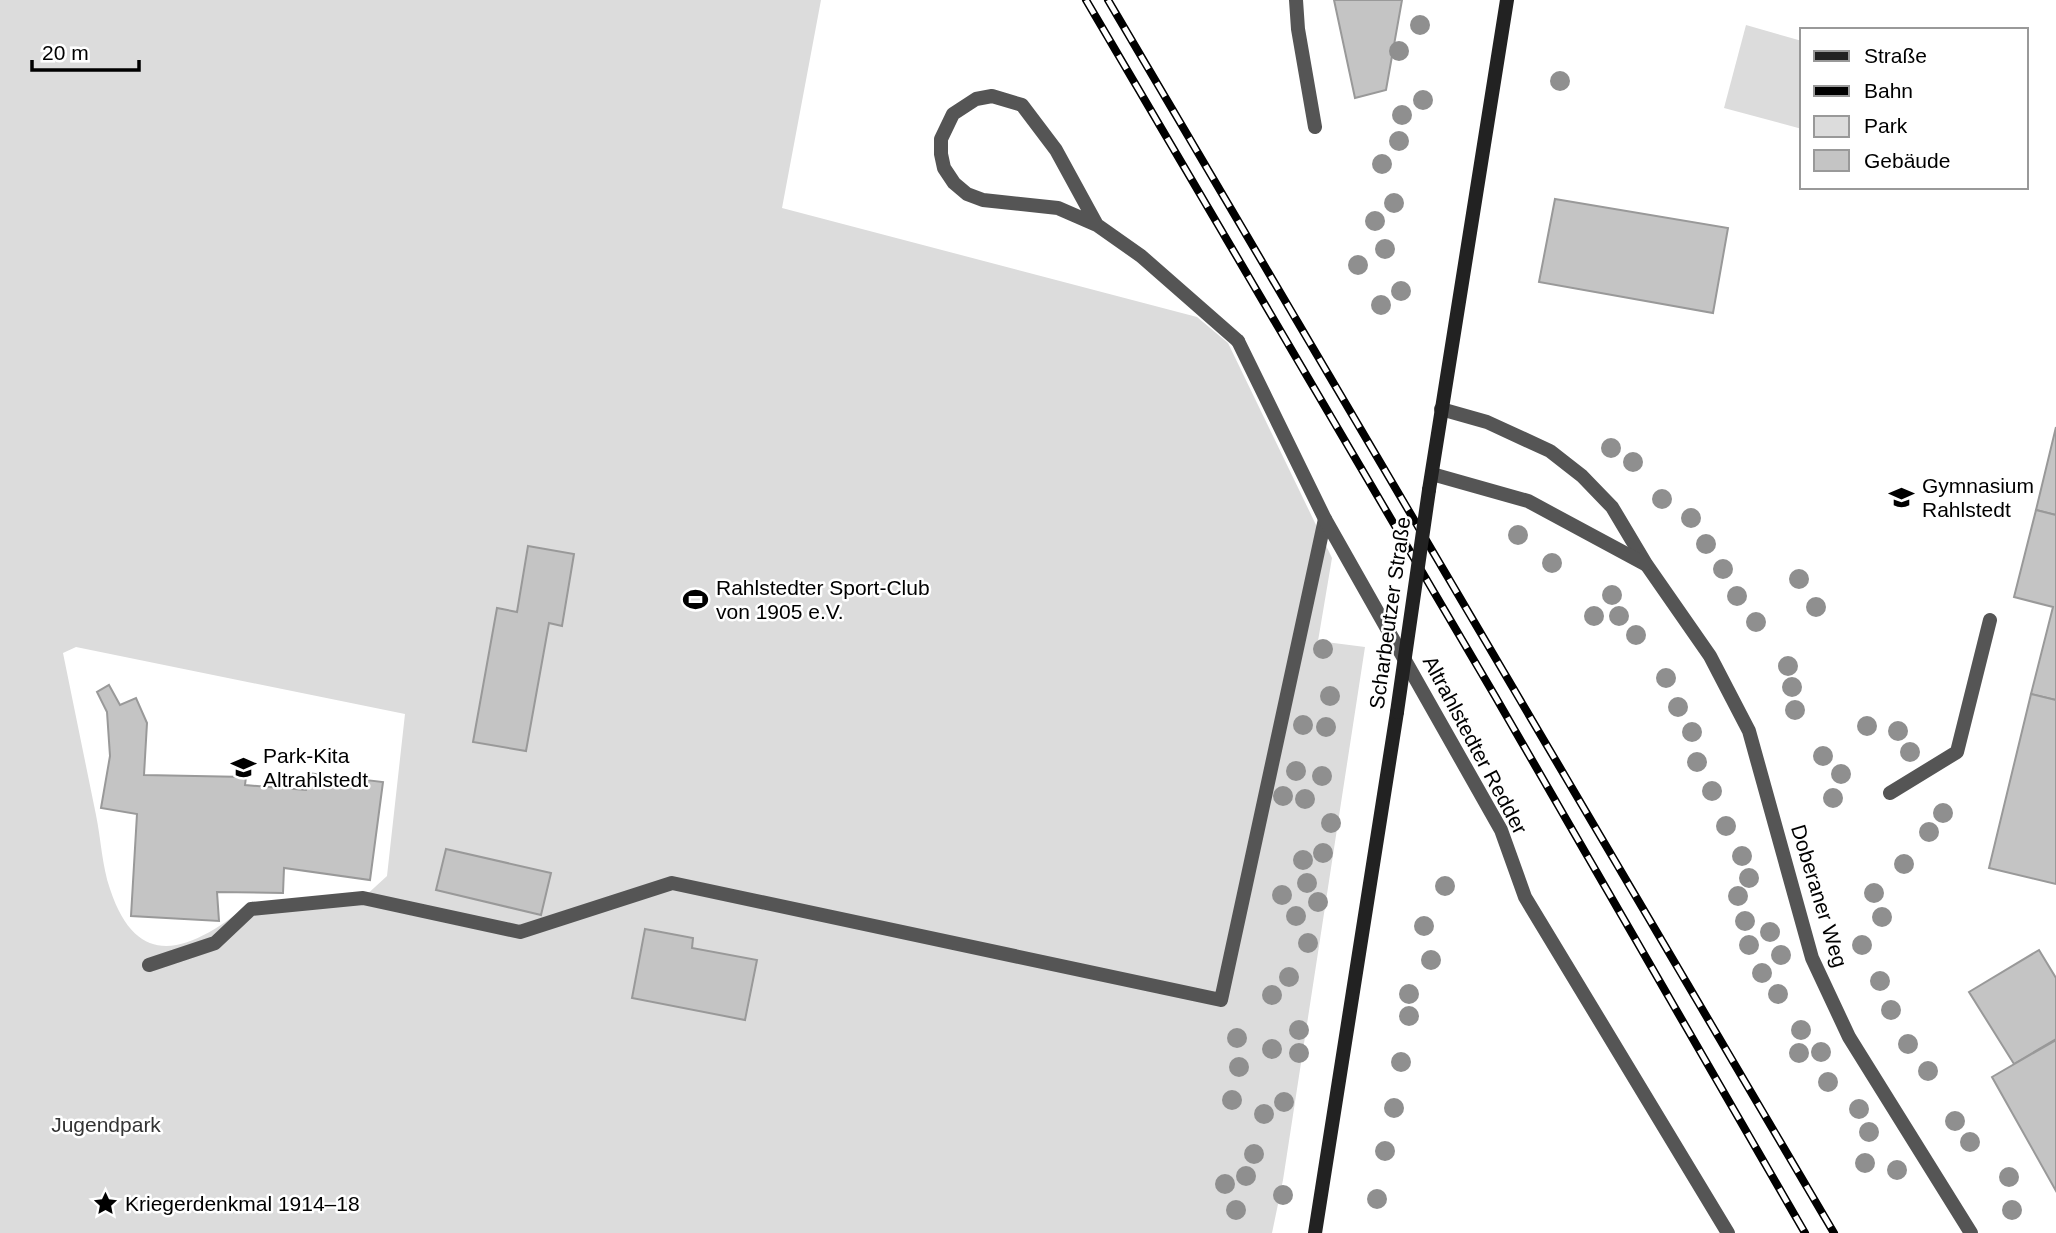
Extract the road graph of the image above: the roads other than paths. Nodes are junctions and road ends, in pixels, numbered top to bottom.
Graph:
1 (1296, 0) edge
2 (1507, 0) edge
3 (1315, 127) dead end
4 (1097, 225) junction
5 (1441, 409) junction
6 (1432, 474) junction
7 (1325, 519) junction
8 (1646, 564) junction
9 (1990, 620) dead end
10 (1890, 793) dead end
11 (149, 965) dead end
12 (1315, 1233) edge
13 (1728, 1233) edge
14 (1971, 1233) edge

1 - 3 street
2 - 5 main road, Scharbeutzer Straße
4 - 4 street
4 - 7 street, Altrahlstedter Redder
5 - 6 main road, Scharbeutzer Straße
5 - 8 street, Doberaner Weg
6 - 8 street, Doberaner Weg
6 - 12 main road, Scharbeutzer Straße, bridge
7 - 11 street
7 - 13 street, Altrahlstedter Redder
8 - 14 street, Doberaner Weg
9 - 10 street

